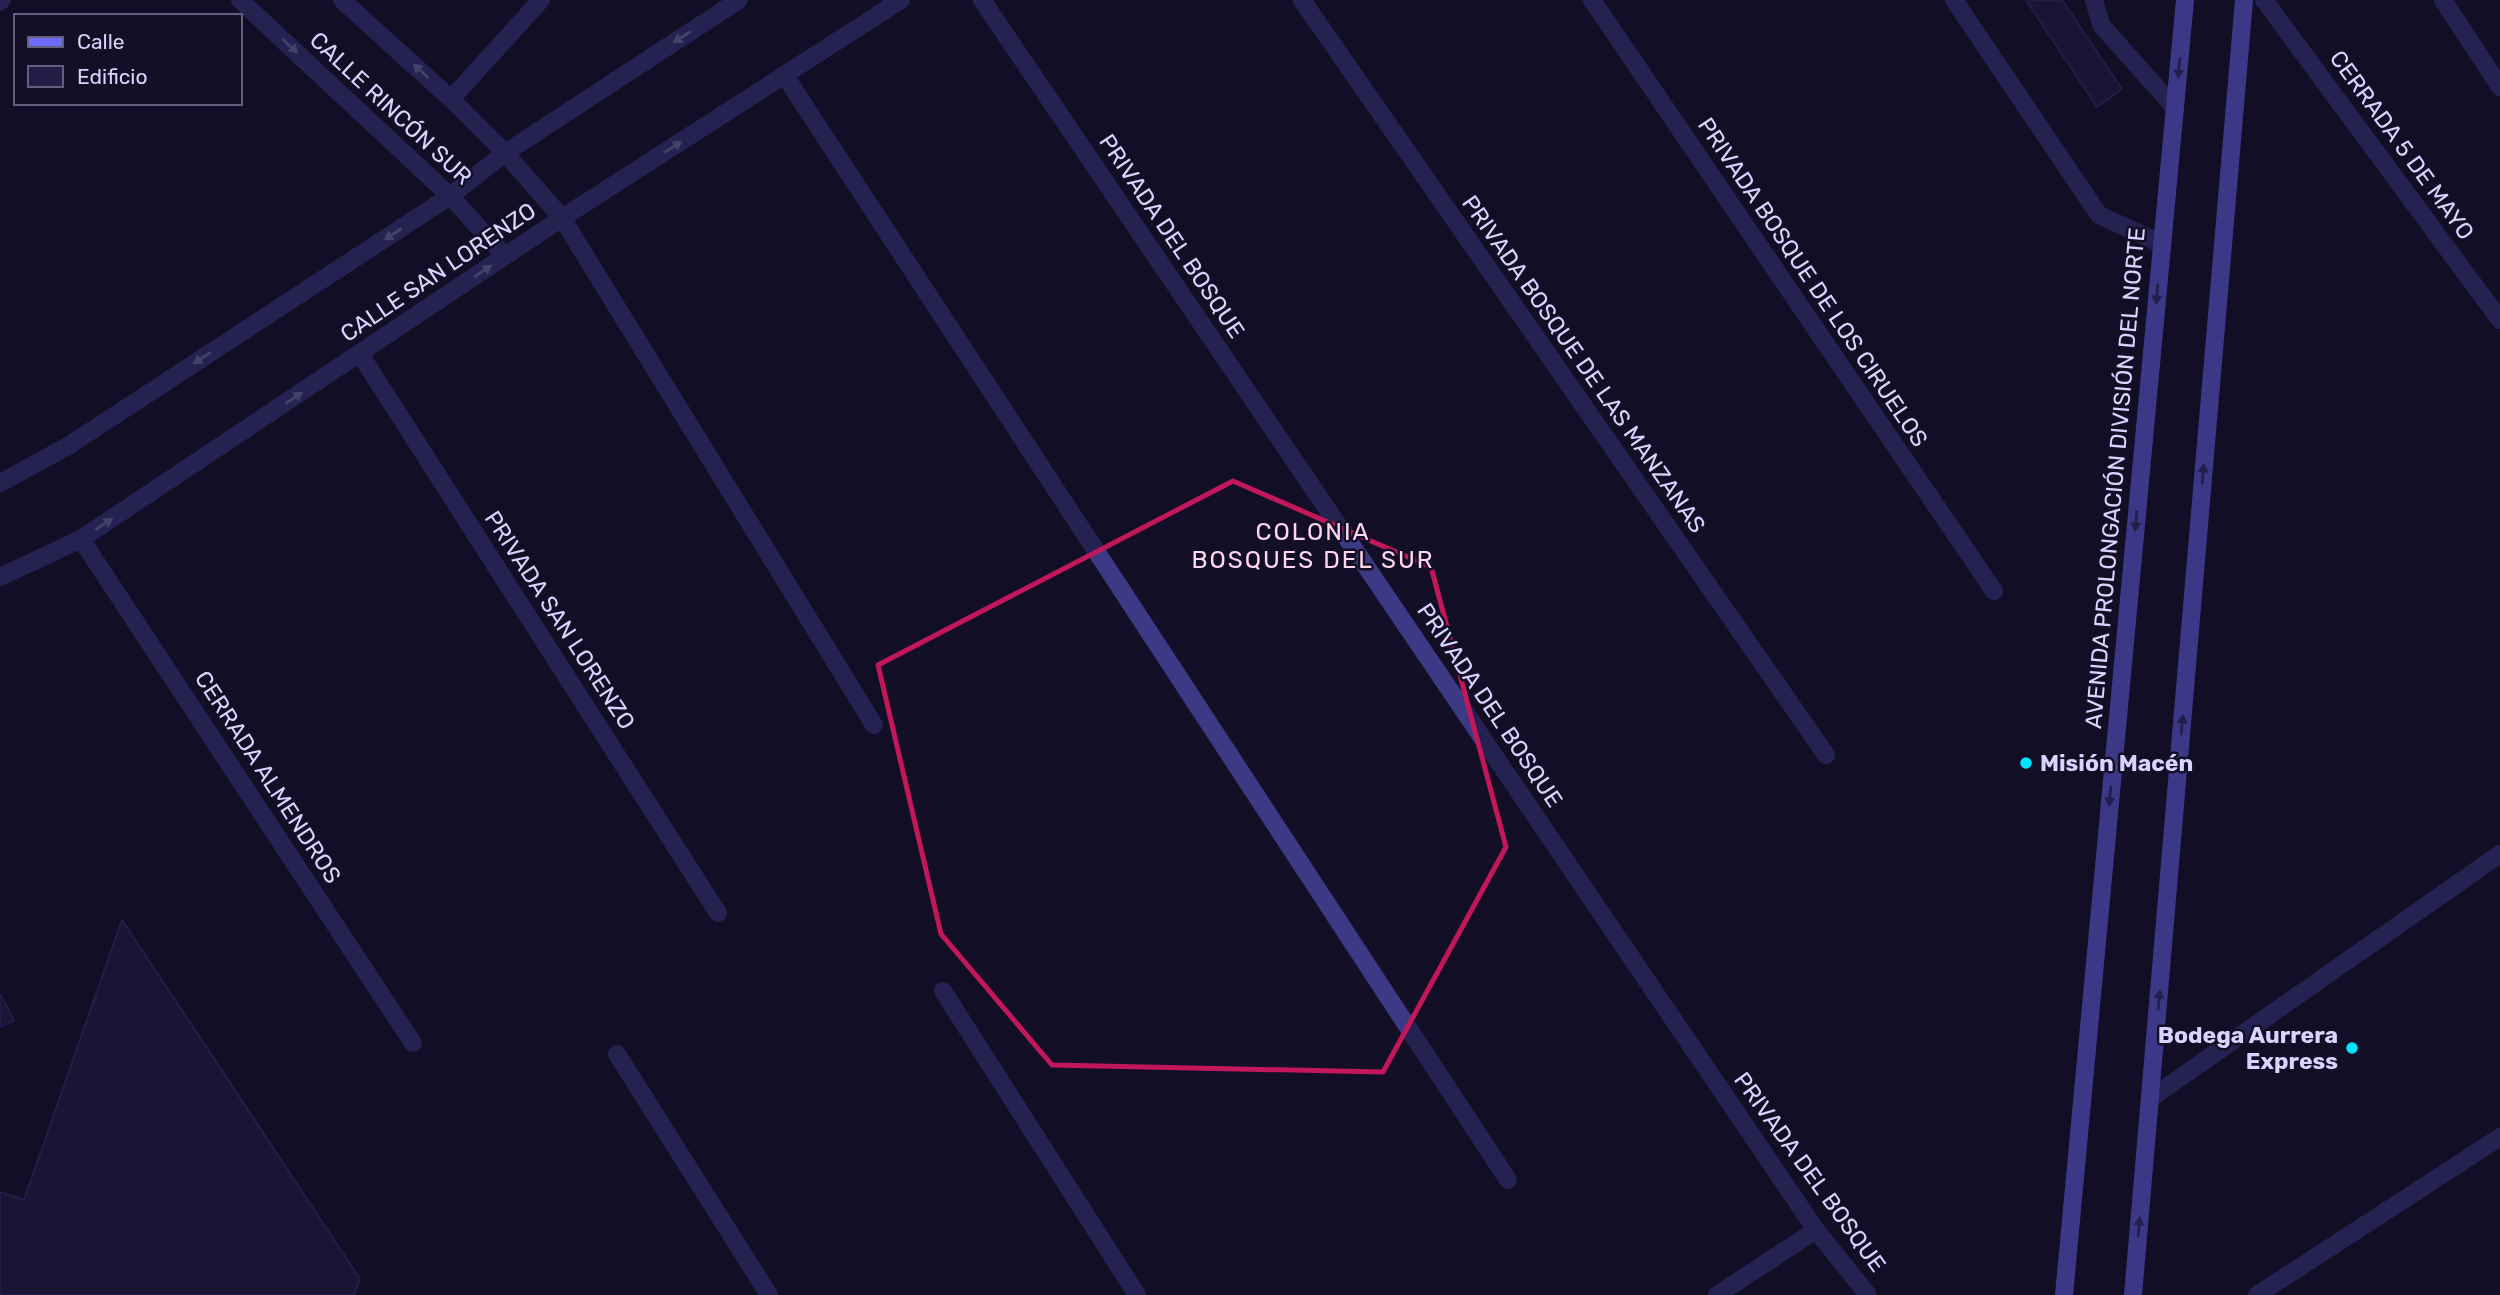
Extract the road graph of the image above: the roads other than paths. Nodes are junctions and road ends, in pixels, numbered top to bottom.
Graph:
1 (240, 0) edge
2 (342, 0) edge
3 (541, 0) edge
4 (739, 0) edge
5 (901, 0) edge
6 (982, 0) edge
7 (1302, 0) edge
8 (1592, 0) edge
9 (1954, 0) edge
10 (2094, 0) edge
11 (2185, 0) edge
12 (2244, 0) edge
13 (2264, 0) edge
14 (2443, 0) edge
15 (785, 76) junction
16 (2500, 87) edge
17 (451, 99) junction
18 (2175, 108) junction
19 (505, 153) junction
20 (450, 196) junction
21 (562, 218) junction
22 (2162, 244) junction
23 (505, 256) junction
24 (2500, 320) edge
25 (360, 354) junction
26 (0, 484) edge
27 (81, 539) junction
28 (0, 577) edge
29 (1994, 591) dead end
30 (874, 725) dead end
31 (1826, 755) dead end
32 (2500, 854) edge
33 (718, 913) dead end
34 (943, 991) dead end
35 (413, 1043) dead end
36 (617, 1054) dead end
37 (2151, 1098) junction
38 (2500, 1137) edge
39 (1508, 1180) dead end
40 (1816, 1230) junction
41 (769, 1295) edge
42 (1137, 1295) edge
43 (1717, 1295) edge
44 (1868, 1295) edge
45 (2064, 1295) edge
46 (2133, 1295) edge
47 (2257, 1295) edge

1 -> 20 street, CALLE RINCÓN SUR
17 -> 2 street, CALLE RINCÓN SUR
3 - 17 street
4 -> 19 street
5 - 15 street, CALLE SAN LORENZO
6 - 40 street, PRIVADA DEL BOSQUE
7 - 31 street, PRIVADA BOSQUE DE LAS MANZANAS
8 - 29 street, PRIVADA BOSQUE DE LOS CIRUELOS
9 - 22 street
10 - 18 street
11 -> 18 main road, AVENIDA PROLONGACIÓN DIVISIÓN DEL NORTE
37 -> 12 main road
13 - 24 street, CERRADA 5 DE MAYO
14 - 16 street
21 -> 15 street, CALLE SAN LORENZO
15 - 39 street
17 - 19 street, CALLE RINCÓN SUR
18 - 22 main road, AVENIDA PROLONGACIÓN DIVISIÓN DEL NORTE
19 - 20 street
19 - 21 street, CALLE RINCÓN SUR
20 - 23 street, CALLE RINCÓN SUR
20 -> 26 street
21 - 23 street, CALLE SAN LORENZO
21 - 30 street, CALLE RINCÓN SUR
22 -> 45 main road, AVENIDA PROLONGACIÓN DIVISIÓN DEL NORTE
25 -> 23 street, CALLE SAN LORENZO
27 -> 25 street, CALLE SAN LORENZO
25 - 33 street, PRIVADA SAN LORENZO
27 - 28 street, CALLE SAN LORENZO
27 - 35 street, CERRADA ALMENDROS
32 - 37 street
34 - 42 street
36 - 41 street
46 -> 37 main road
38 - 47 street
40 - 43 street
40 - 44 street, PRIVADA DEL BOSQUE

